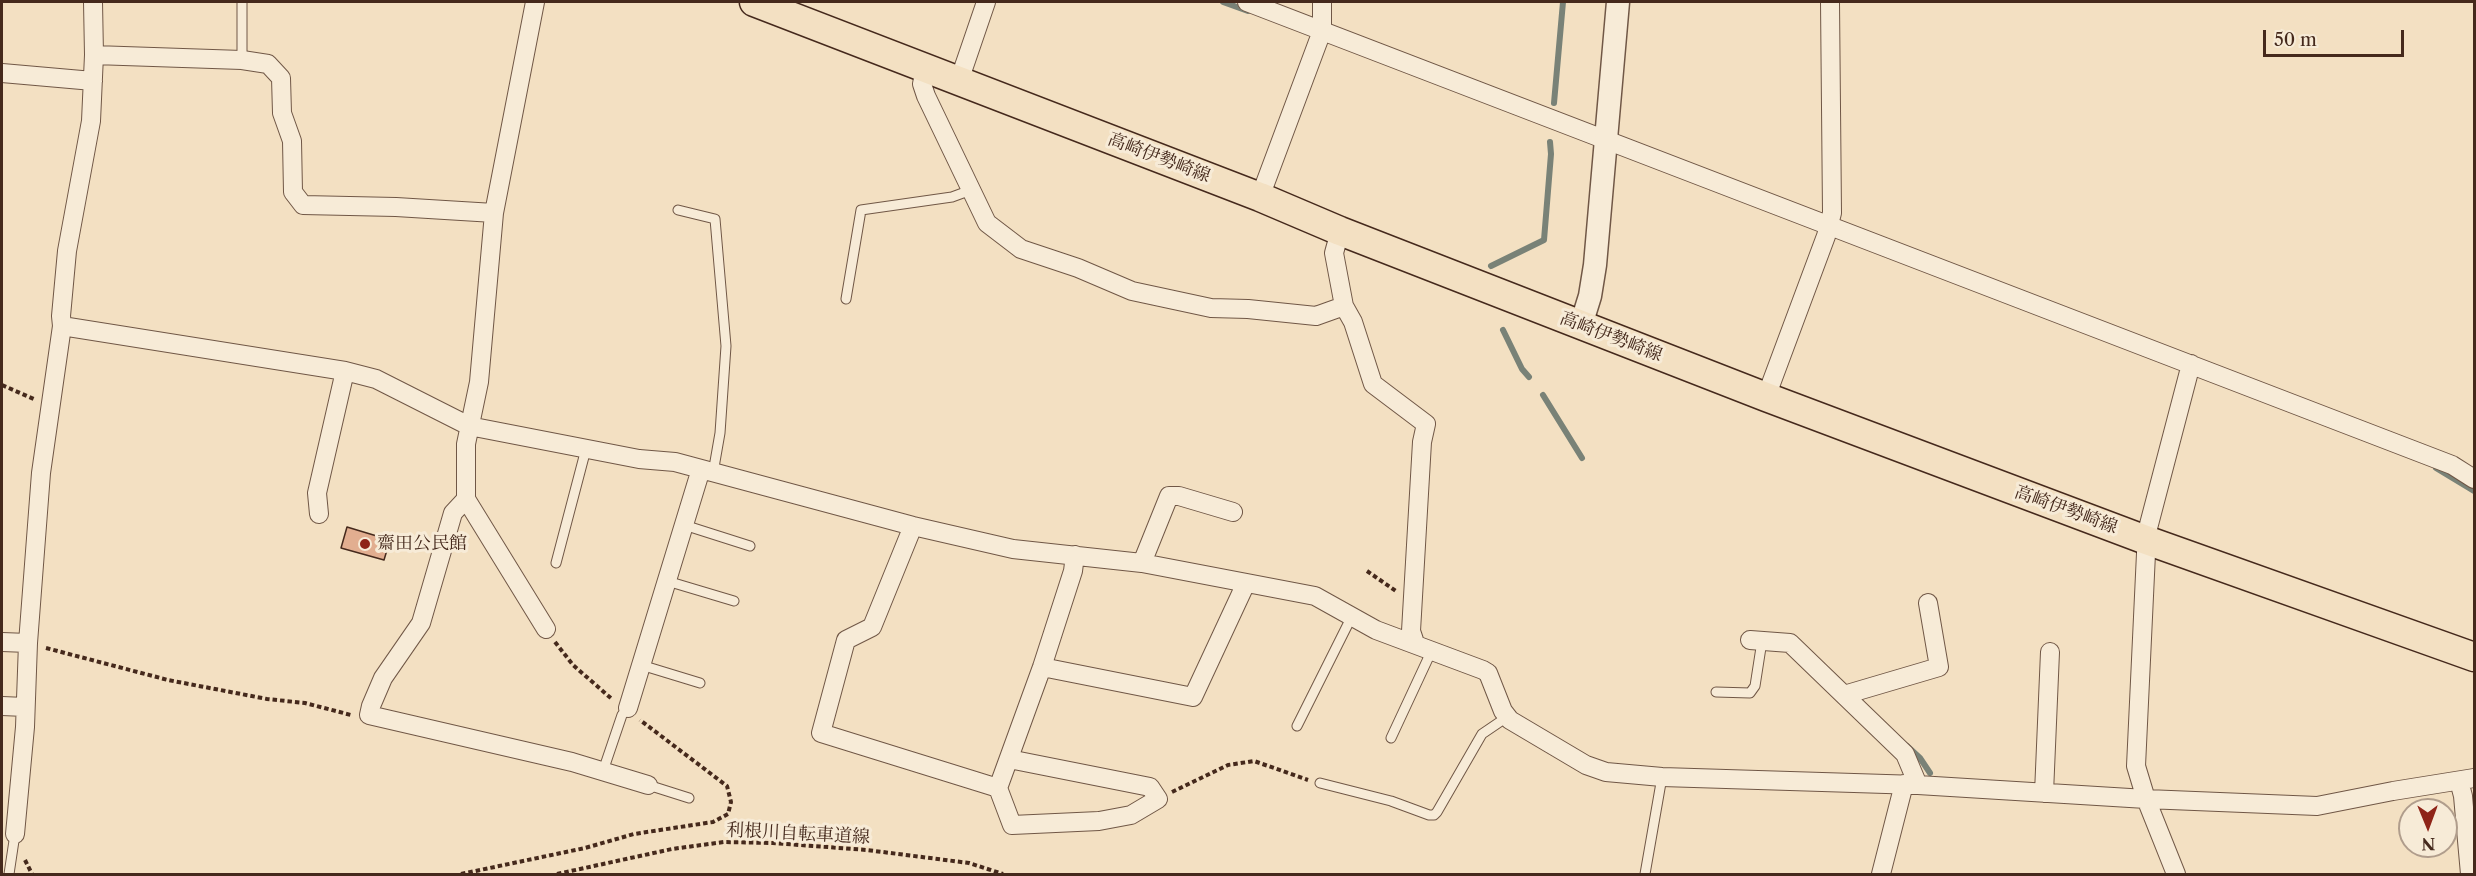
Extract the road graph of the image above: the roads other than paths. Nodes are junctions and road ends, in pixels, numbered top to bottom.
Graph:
1 (93, 2) edge
2 (242, 2) edge
3 (535, 2) edge
4 (754, 2) edge
5 (986, 2) edge
6 (1247, 2) edge
7 (1322, 2) edge
8 (1618, 2) edge
9 (1830, 2) edge
10 (1322, 31) junction
11 (94, 55) junction
12 (242, 60) junction
13 (925, 68) junction
14 (2, 73) edge
15 (93, 81) junction
16 (959, 81) junction
17 (1606, 141) junction
18 (970, 190) junction
19 (1260, 197) junction
20 (678, 210) dead end
21 (494, 213) junction
22 (1829, 226) junction
23 (1340, 231) junction
24 (846, 299) dead end
25 (1344, 306) junction
26 (1581, 325) junction
27 (62, 326) junction
28 (2191, 364) junction
29 (345, 371) junction
30 (1766, 398) junction
31 (469, 426) junction
32 (586, 449) junction
33 (707, 471) junction
34 (2475, 479) edge
35 (466, 499) junction
36 (1233, 512) dead end
37 (319, 514) dead end
38 (684, 525) junction
39 (914, 526) junction
40 (2146, 540) junction
41 (750, 546) dead end
42 (1075, 555) junction
43 (556, 563) dead end
44 (1142, 563) junction
45 (667, 581) junction
46 (1246, 583) junction
47 (734, 601) dead end
48 (1928, 603) dead end
49 (1352, 616) junction
50 (546, 629) road end
51 (1756, 640) joint
52 (2, 642) edge
53 (28, 643) junction
54 (1414, 643) junction
55 (1432, 650) junction
56 (2050, 652) dead end
57 (2475, 657) edge
58 (641, 665) junction
59 (1042, 667) junction
60 (700, 682) dead end
61 (1716, 692) dead end
62 (1845, 695) junction
63 (2, 706) edge
64 (25, 707) junction
65 (628, 708) joint
66 (1507, 717) junction
67 (1297, 726) dead end
68 (1391, 738) dead end
69 (1009, 759) junction
70 (603, 771) junction
71 (1662, 777) junction
72 (2467, 780) edge
73 (1320, 783) road end
74 (1911, 784) junction
75 (648, 785) joint
76 (998, 788) junction
77 (2044, 793) junction
78 (689, 798) dead end
79 (2146, 799) junction
80 (11, 825) edge
81 (9, 874) edge
82 (1646, 874) edge
83 (1881, 874) edge
84 (2176, 874) edge
85 (2470, 874) edge

1 - 11 street
2 - 12 lane
3 - 21 street
4 - 13 main road, 高崎伊勢崎線
5 - 16 street
6 - 10 street
7 - 10 street
8 - 17 street
9 - 22 street
10 - 17 street
10 - 19 street
11 - 12 street
11 - 15 street
12 - 21 street
13 - 16 main road, 高崎伊勢崎線
13 - 18 street
14 - 15 street
15 - 27 street
16 - 19 main road, 高崎伊勢崎線
17 - 22 street
17 - 26 street
18 - 24 lane
18 - 25 street
19 - 23 main road, 高崎伊勢崎線
20 - 33 lane
21 - 31 street
22 - 28 street
22 - 30 street
23 - 25 street
23 - 26 main road, 高崎伊勢崎線
25 - 54 street
26 - 30 main road, 高崎伊勢崎線
27 - 29 street
27 - 53 street
28 - 34 street
28 - 40 street
29 - 31 street
29 - 37 street
30 - 40 main road, 高崎伊勢崎線
31 - 32 street
31 - 35 street
32 - 33 street
32 - 43 lane
33 - 38 street
33 - 39 street
35 - 50 street
35 - 70 street
36 - 44 street
38 - 41 lane
38 - 45 street
39 - 42 street
39 - 76 street
40 - 57 main road, 高崎伊勢崎線
40 - 79 street
42 - 44 street
42 - 59 street
44 - 46 street
45 - 47 lane
45 - 58 street
46 - 49 street
46 - 59 street
48 - 62 street
49 - 54 street
49 - 67 lane
51 - 61 lane
51 - 62 street
52 - 53 street
53 - 64 street
54 - 55 street
55 - 66 street
55 - 68 lane
56 - 77 street
58 - 60 lane
58 - 65 street
59 - 69 street
62 - 74 street
63 - 64 street
64 - 80 street
65 - 70 lane
66 - 71 street
66 - 73 lane
69 - 76 street
69 - 76 street
70 - 75 street
71 - 74 street
71 - 82 lane
72 - 79 street
72 - 85 street
74 - 77 street
74 - 83 street
75 - 78 lane
77 - 79 street
79 - 84 street
80 - 81 lane

